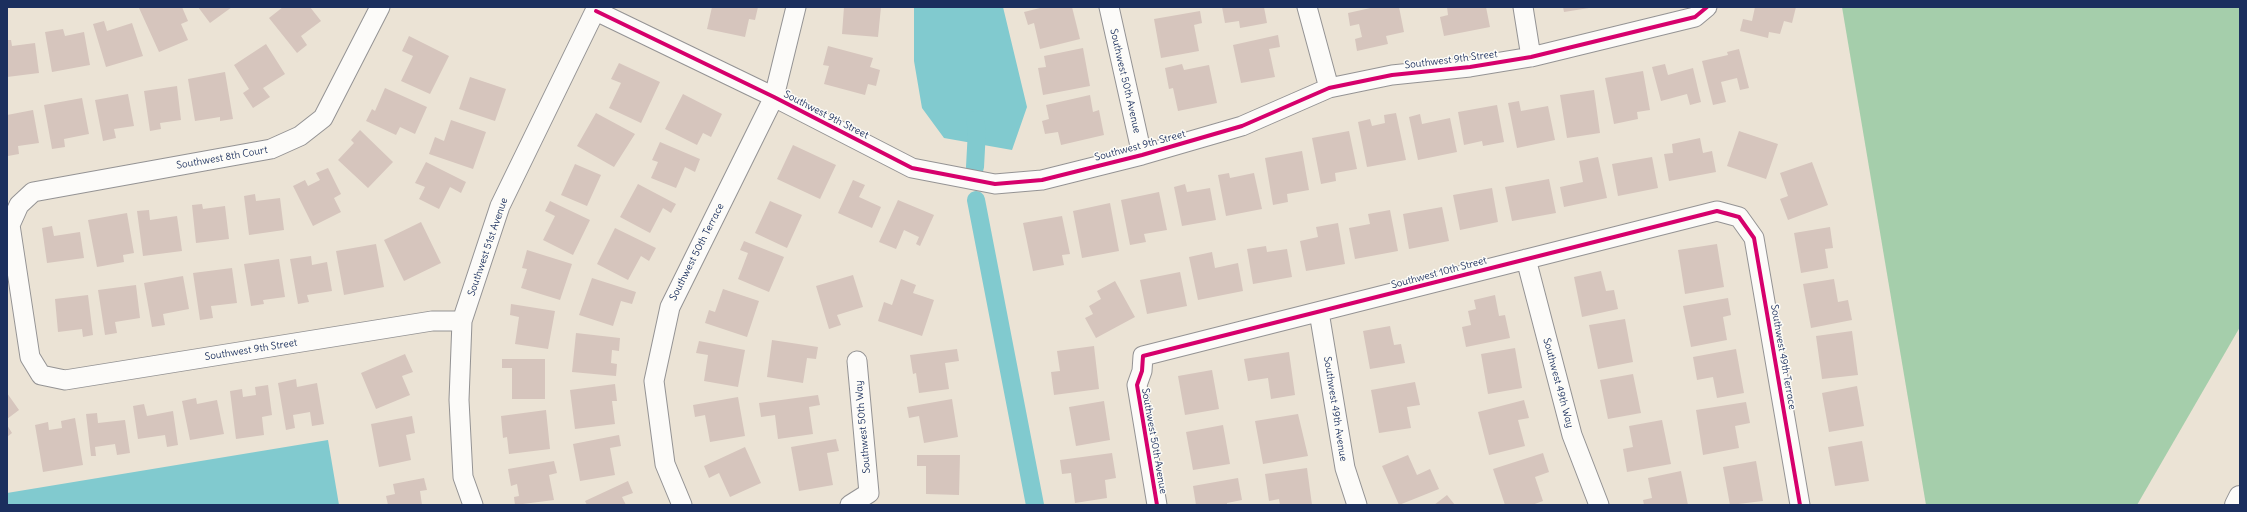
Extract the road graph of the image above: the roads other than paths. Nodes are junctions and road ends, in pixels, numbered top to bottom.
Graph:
1 (380, 7) edge
2 (796, 7) edge
3 (1109, 7) edge
4 (1307, 7) edge
5 (1523, 7) edge
6 (1707, 7) edge
7 (597, 9) edge
8 (1531, 57) junction
9 (1329, 88) junction
10 (774, 97) junction
11 (1142, 155) junction
12 (1739, 217) joint
13 (1526, 259) junction
14 (1319, 312) junction
15 (462, 321) junction
16 (1143, 356) joint
17 (857, 362) dead end
18 (41, 375) joint
19 (2240, 498) edge
20 (473, 505) edge
21 (682, 505) edge
22 (850, 505) edge
23 (1157, 505) edge
24 (1357, 505) edge
25 (1599, 505) edge
26 (1800, 505) edge
27 (2236, 505) edge

1 - 18 street, Southwest 8th Court
2 - 10 street, Southwest 50th Terrace
3 - 11 street, Southwest 50th Avenue
4 - 9 street
5 - 8 street
6 - 8 street, Southwest 9th Street
7 - 10 street, Southwest 9th Street
7 - 15 street, Southwest 51st Avenue
8 - 9 street, Southwest 9th Street
9 - 11 street, Southwest 9th Street
10 - 11 street, Southwest 9th Street
10 - 21 street, Southwest 50th Terrace
12 - 13 street, Southwest 10th Street
12 - 26 street, Southwest 49th Terrace
13 - 14 street, Southwest 10th Street
13 - 25 street, Southwest 49th Way
14 - 16 street, Southwest 10th Street
14 - 24 street, Southwest 49th Avenue
15 - 18 street, Southwest 9th Street
15 - 20 street, Southwest 51st Avenue
16 - 23 street, Southwest 50th Avenue
17 - 22 street, Southwest 50th Way
19 - 27 highway

